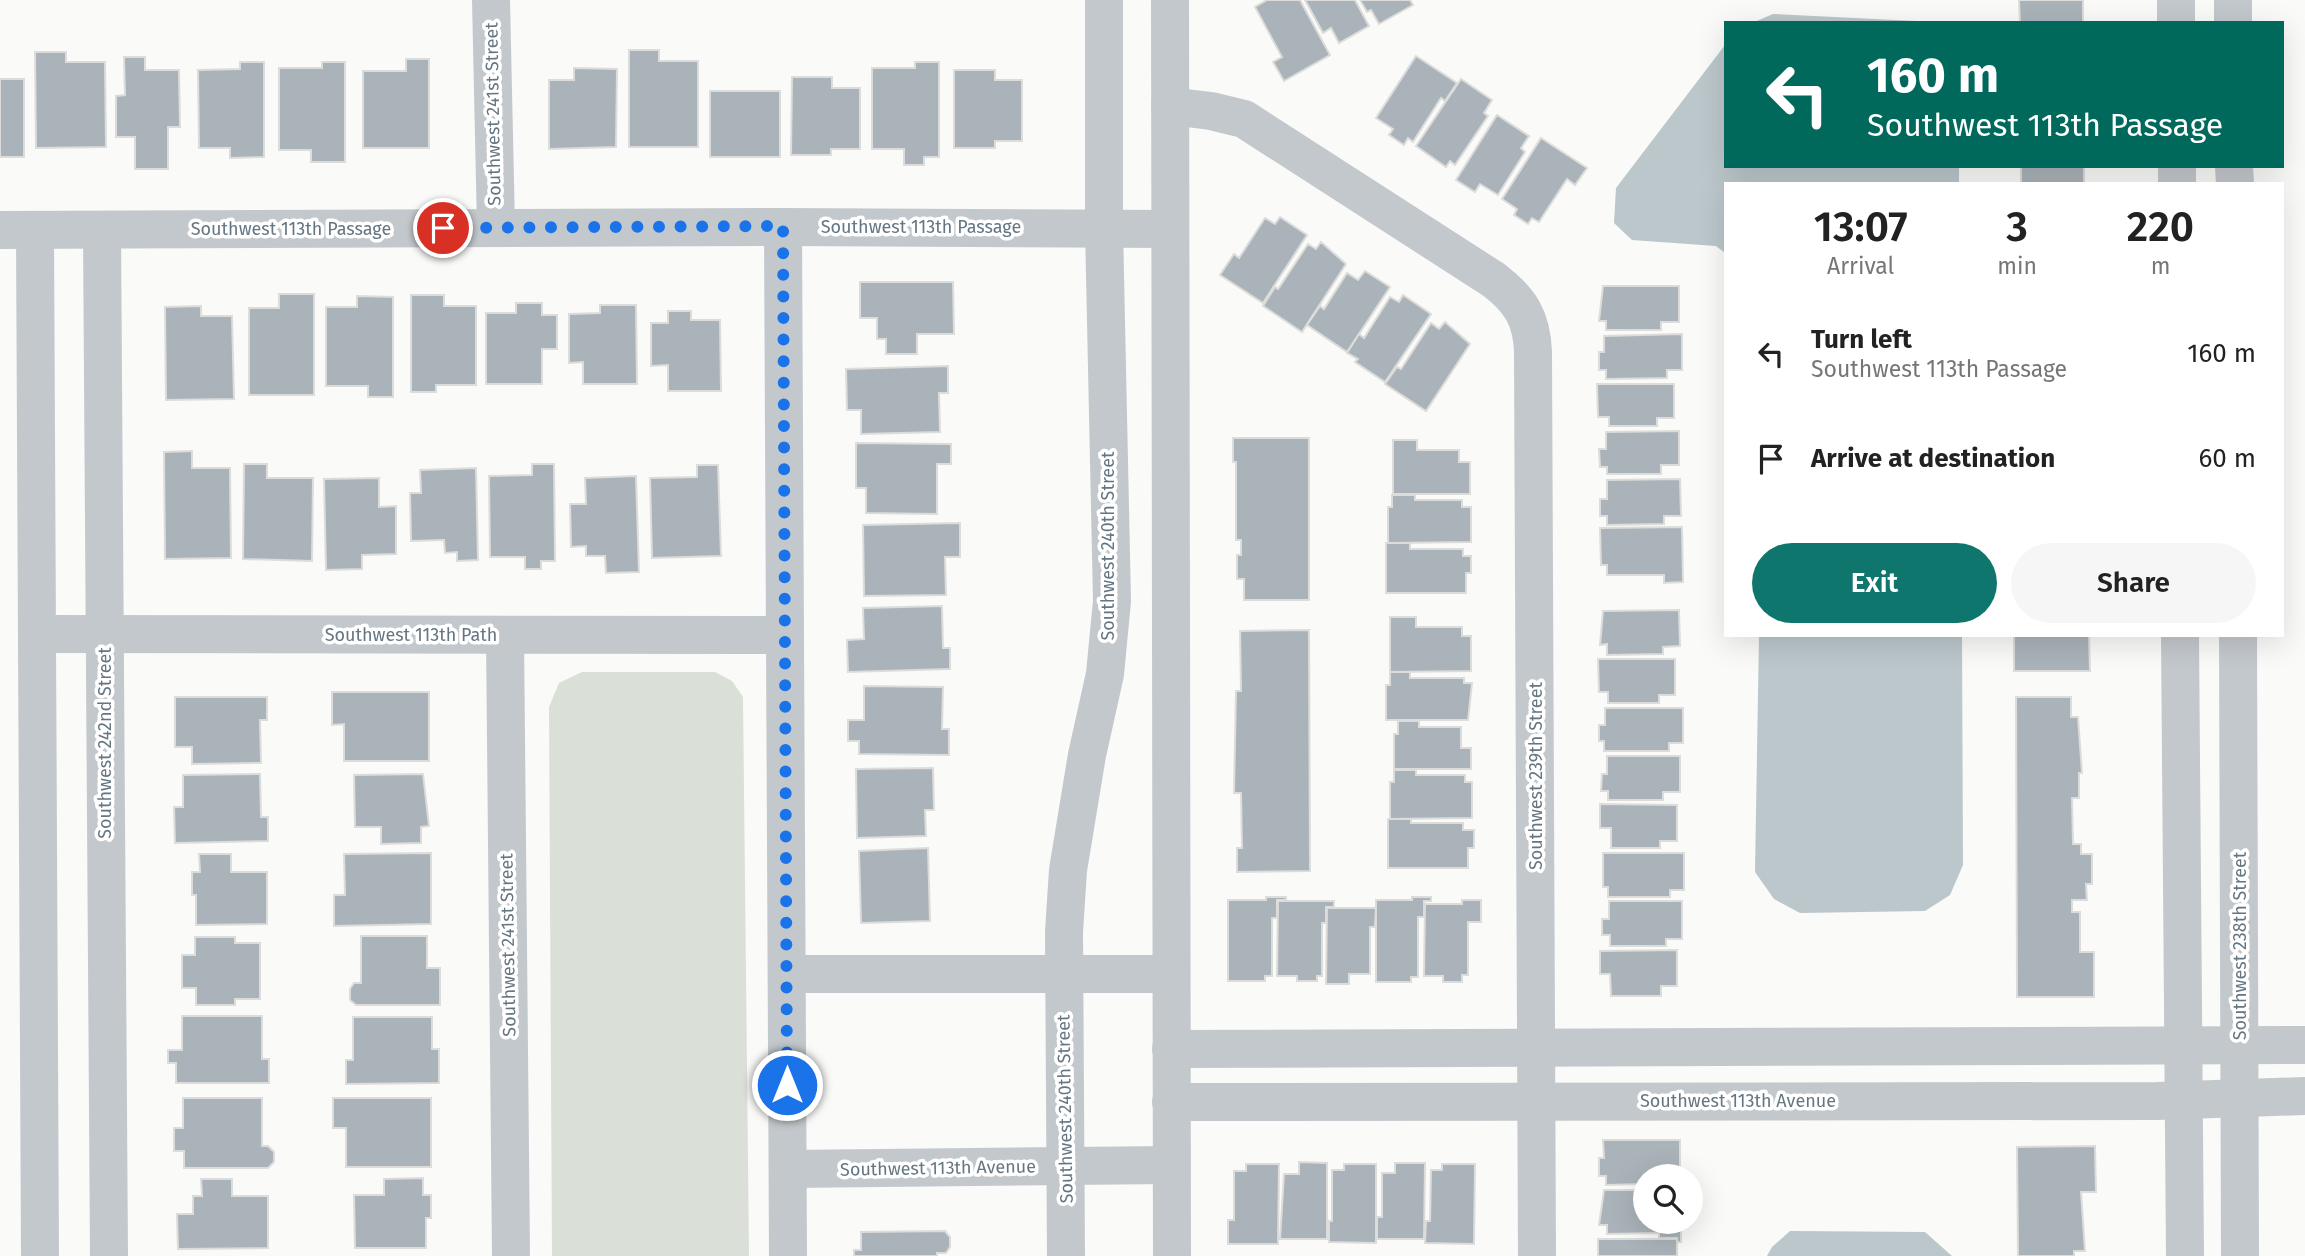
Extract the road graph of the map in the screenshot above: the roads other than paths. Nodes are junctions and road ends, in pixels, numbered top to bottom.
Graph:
1 (491, 0) edge
2 (1104, 0) edge
3 (1170, 0) edge
4 (2176, 0) edge
5 (2233, 0) edge
6 (2176, 21) edge
7 (2233, 21) edge
8 (1170, 106) junction
9 (783, 226) junction
10 (496, 227) junction
11 (1104, 228) junction
12 (1170, 229) junction
13 (18, 230) edge
14 (102, 230) junction
15 (37, 634) junction
16 (104, 634) junction
17 (505, 635) junction
18 (785, 635) junction
19 (2180, 637) edge
20 (2238, 637) edge
21 (787, 974) junction
22 (1063, 974) junction
23 (1170, 974) junction
24 (2305, 1045) edge
25 (2183, 1046) junction
26 (2239, 1046) junction
27 (1538, 1048) junction
28 (1171, 1049) junction
29 (2305, 1096) edge
30 (2238, 1097) junction
31 (2183, 1099) junction
32 (1537, 1101) junction
33 (1171, 1102) junction
34 (1065, 1166) junction
35 (1171, 1166) junction
36 (788, 1169) junction
37 (40, 1256) edge
38 (109, 1256) edge
39 (511, 1256) edge
40 (788, 1256) edge
41 (1066, 1256) edge
42 (1172, 1256) edge
43 (1537, 1256) edge
44 (2185, 1256) edge
45 (2240, 1256) edge

1 - 10 street, Southwest 241st Street
2 - 11 street, Southwest 240th Street
3 - 8 street
4 - 6 street
5 - 7 street
8 - 12 street
8 - 27 street, Southwest 239th Street
9 - 10 street, Southwest 113th Passage
9 - 11 street, Southwest 113th Passage
9 - 18 street
10 - 14 street, Southwest 113th Passage
11 - 12 street, Southwest 113th Passage
11 - 22 street, Southwest 240th Street
12 - 23 street
13 - 14 street, Southwest 113th Passage
13 - 15 street
14 - 16 street, Southwest 242nd Street
15 - 16 street, Southwest 113th Path
15 - 37 street
16 - 17 street, Southwest 113th Path
16 - 38 street, Southwest 242nd Street
17 - 18 street, Southwest 113th Path
17 - 39 street, Southwest 241st Street
18 - 21 street
19 - 25 street
20 - 26 street, Southwest 238th Street
21 - 22 street
21 - 36 street
22 - 23 street
22 - 34 street, Southwest 240th Street
23 - 28 street
24 - 26 street
25 - 26 street
25 - 27 street
25 - 31 street
26 - 30 street, Southwest 238th Street
27 - 28 street
27 - 32 street, Southwest 239th Street
28 - 33 street
29 - 30 street, Southwest 113th Avenue
30 - 31 street, Southwest 113th Avenue
30 - 45 street, Southwest 238th Street
31 - 32 street, Southwest 113th Avenue
31 - 44 street
32 - 33 street, Southwest 113th Avenue
32 - 43 street, Southwest 239th Street
33 - 35 street
34 - 35 street, Southwest 113th Avenue
34 - 36 street, Southwest 113th Avenue
34 - 41 street, Southwest 240th Street
35 - 42 street
36 - 40 street

